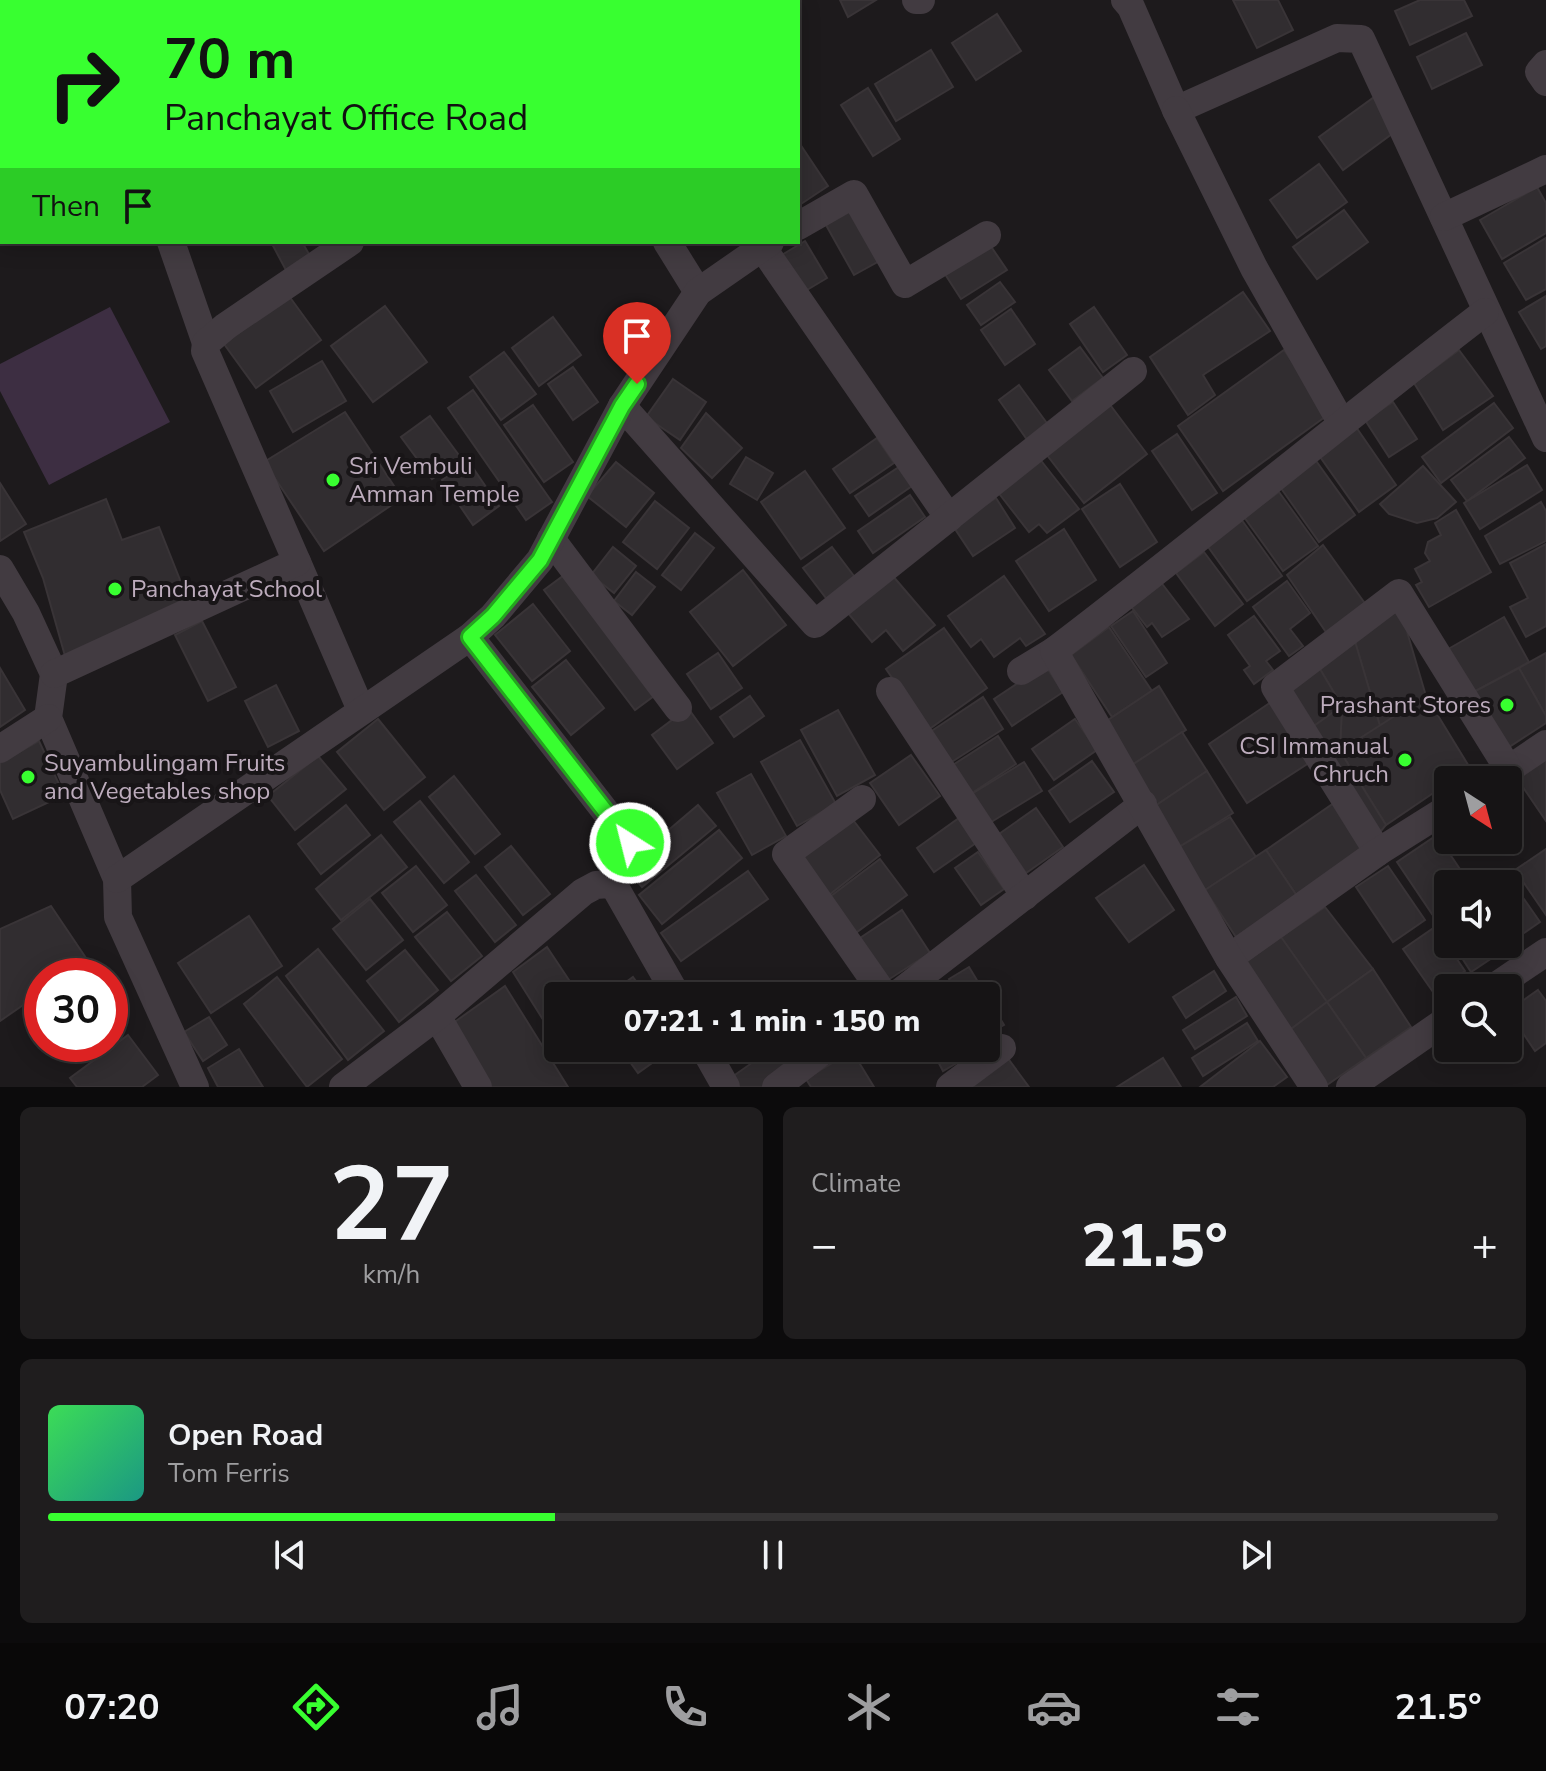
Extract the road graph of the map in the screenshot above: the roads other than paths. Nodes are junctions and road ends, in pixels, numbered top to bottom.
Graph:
1 (1125, 0) edge
2 (1546, 64) edge
3 (1546, 82) edge
4 (1176, 110) junction
5 (1546, 169) edge
6 (1444, 217) junction
7 (800, 225) edge
8 (987, 235) dead end
9 (172, 244) edge
10 (347, 244) edge
11 (668, 244) edge
12 (766, 244) edge
13 (698, 292) junction
14 (1485, 312) junction
15 (206, 347) junction
16 (1133, 371) dead end
17 (622, 406) junction
18 (1341, 422) junction
19 (1546, 438) edge
20 (949, 518) junction
21 (551, 539) junction
22 (297, 562) junction
23 (0, 569) edge
24 (470, 637) junction
25 (1054, 651) junction
26 (1021, 671) dead end
27 (54, 674) junction
28 (890, 691) dead end
29 (678, 708) dead end
30 (361, 710) junction
31 (48, 718) junction
32 (1546, 744) edge
33 (0, 749) edge
34 (1496, 766) edge
35 (1514, 766) edge
36 (862, 799) dead end
37 (1143, 804) junction
38 (1434, 817) edge
39 (1378, 852) junction
40 (117, 879) junction
41 (609, 884) junction
42 (1025, 896) junction
43 (1546, 952) edge
44 (1229, 958) junction
45 (1514, 974) edge
46 (669, 982) edge
47 (875, 982) edge
48 (913, 982) edge
49 (437, 1016) junction
50 (1434, 1029) edge
51 (1002, 1048) dead end
52 (712, 1062) edge
53 (809, 1062) edge
54 (188, 1084) edge
55 (343, 1087) edge
56 (478, 1087) edge
57 (726, 1087) edge
58 (776, 1087) edge
59 (950, 1087) edge
60 (1314, 1087) edge
61 (1350, 1087) edge

1 - 4 street
2 - 3 street
4 - 6 street
4 - 18 street
5 - 6 street
6 - 14 street
7 - 8 street
9 - 15 street
10 - 15 street
11 - 13 street
12 - 13 street
12 - 20 street
13 - 17 street
14 - 18 street
14 - 19 street
15 - 22 street
16 - 20 street
17 - 20 street
17 - 21 street
18 - 25 street
21 - 24 street
21 - 29 street
22 - 27 street
22 - 30 street
23 - 27 street
24 - 30 street
24 - 41 street
25 - 26 street
25 - 37 street
27 - 31 street
28 - 42 street
30 - 40 street
31 - 33 street
31 - 40 street
32 - 35 street
34 - 39 street
36 - 47 street
37 - 42 street
37 - 44 street
38 - 39 street
39 - 44 street
40 - 54 street
41 - 46 street
41 - 49 street
42 - 48 street
43 - 45 street
44 - 60 street
49 - 55 street
49 - 56 street
50 - 61 street
51 - 59 street
52 - 57 street
53 - 58 street

